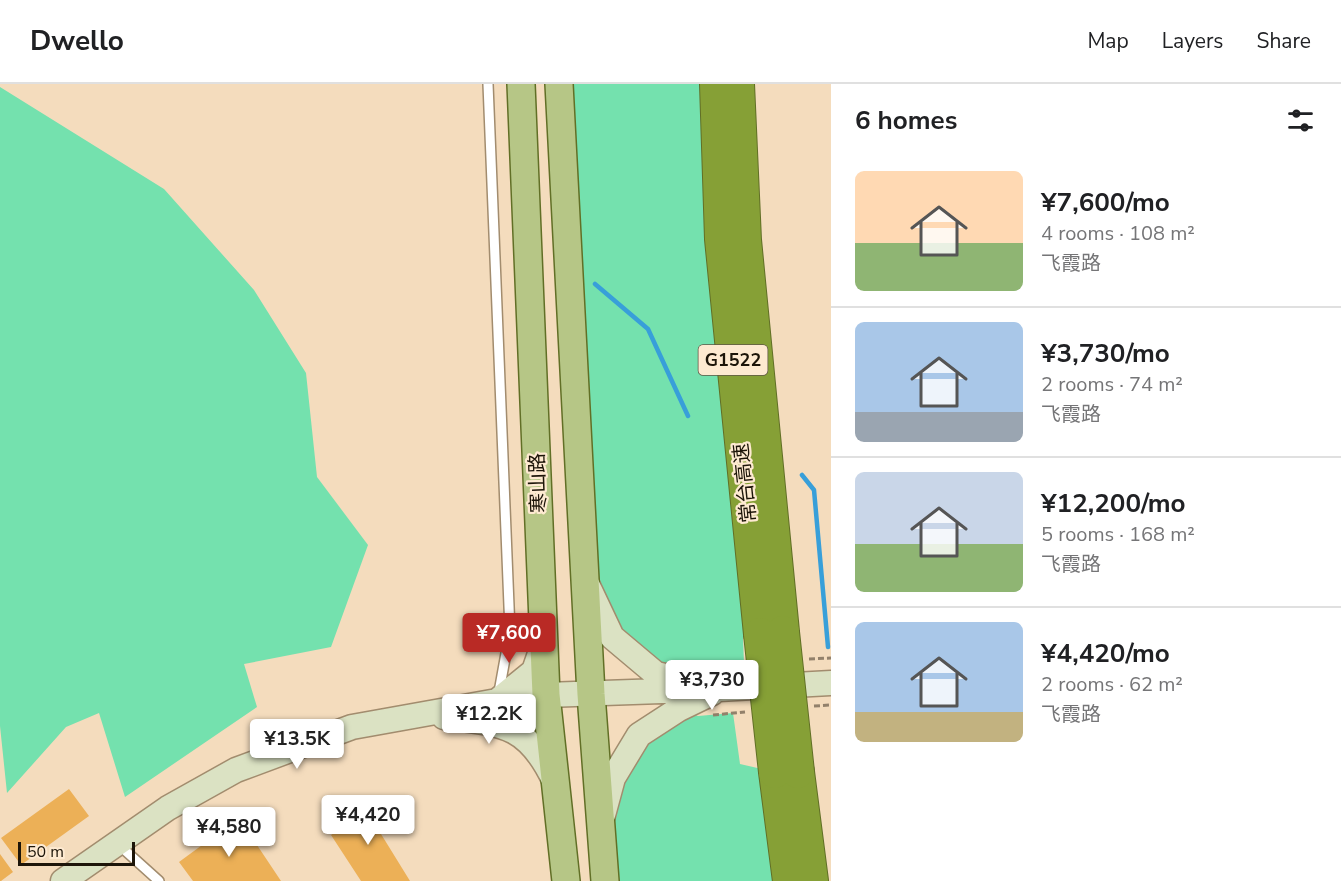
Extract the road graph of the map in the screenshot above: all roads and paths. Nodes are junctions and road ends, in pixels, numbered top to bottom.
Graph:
1 (488, 84) edge
2 (521, 84) edge
3 (559, 84) edge
4 (716, 84) edge
5 (738, 84) edge
6 (585, 579) junction
7 (771, 633) junction
8 (544, 642) junction
9 (831, 683) edge
10 (719, 689) junction
11 (546, 694) junction
12 (591, 694) junction
13 (497, 700) junction
14 (421, 714) junction
15 (787, 772) junction
16 (556, 784) junction
17 (600, 823) junction
18 (117, 843) junction
19 (63, 881) edge
20 (159, 881) edge
21 (566, 881) edge
22 (605, 881) edge
23 (789, 881) edge
24 (812, 881) edge

1 - 13 lane
2 - 8 main road, 寒山路
3 - 6 main road, 寒山路
4 - 7 highway, 常台高速 / G1522
5 - 7 highway, 常台高速 / G1522
6 - 10 main road
6 - 12 main road, 寒山路
7 - 15 highway, 常台高速 / G1522, bridge
8 - 11 main road, 寒山路
8 - 13 main road
9 - 10 main road
10 - 12 main road
10 - 17 main road
11 - 12 main road
11 - 13 main road
11 - 16 main road, 寒山路
12 - 17 main road, 寒山路
13 - 14 main road
14 - 16 main road
14 - 18 main road
15 - 23 highway, 常台高速 / G1522
15 - 24 highway, 常台高速 / G1522
16 - 21 main road, 寒山路
17 - 22 main road, 寒山路
18 - 19 main road
18 - 20 lane

